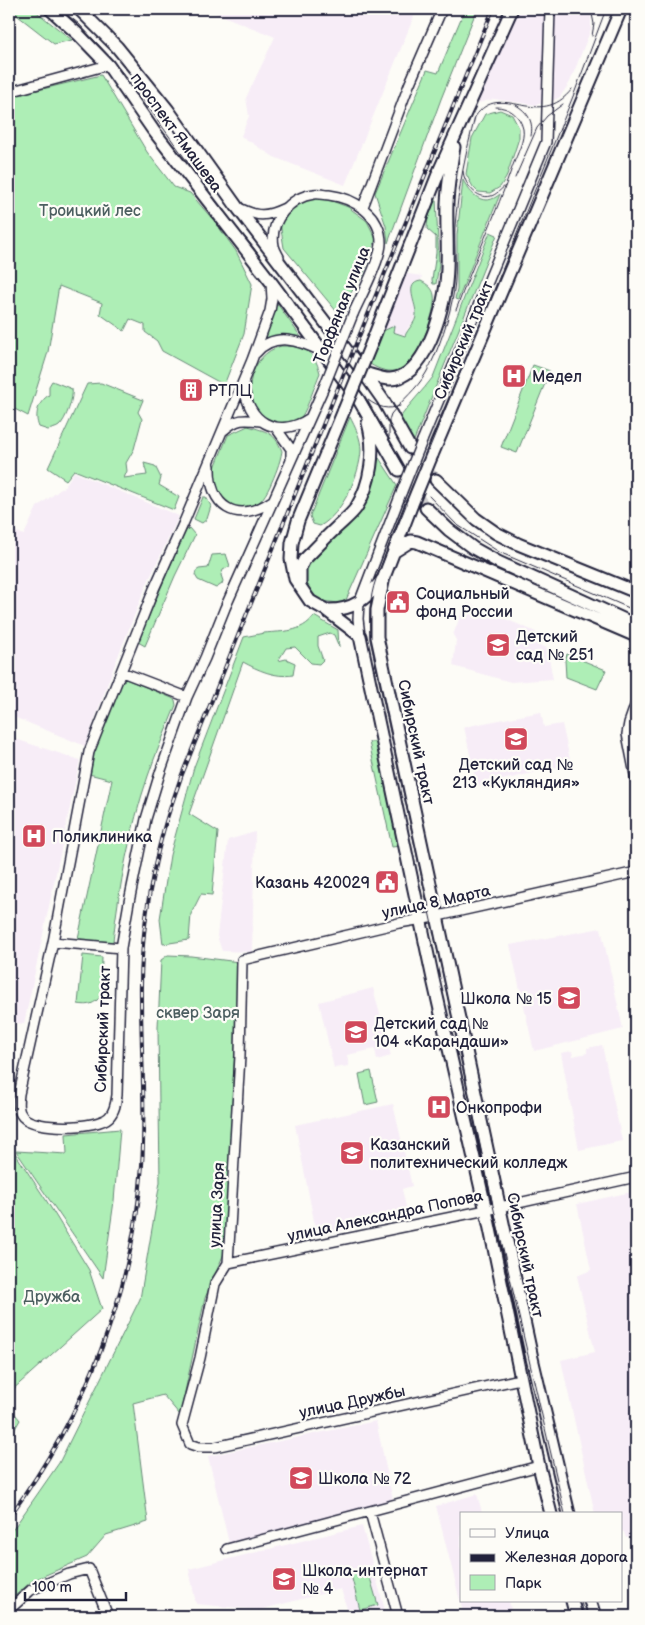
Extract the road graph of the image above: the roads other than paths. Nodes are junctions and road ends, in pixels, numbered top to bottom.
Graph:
1 (50, 9) edge
2 (79, 9) edge
3 (442, 9) edge
4 (512, 9) edge
5 (550, 9) edge
6 (629, 9) edge
7 (619, 12) edge
8 (108, 64) junction
9 (9, 92) edge
10 (458, 128) junction
11 (363, 207) junction
12 (237, 208) junction
13 (285, 208) junction
14 (285, 270) junction
15 (271, 282) junction
16 (323, 351) junction
17 (252, 360) junction
18 (364, 373) junction
19 (244, 380) junction
20 (359, 400) junction
21 (312, 417) junction
22 (260, 421) junction
23 (276, 428) junction
24 (222, 432) junction
25 (410, 448) tunnel mouth
26 (210, 460) junction
27 (291, 463) junction
28 (400, 470) tunnel mouth
29 (436, 480) tunnel mouth
30 (272, 501) junction
31 (426, 508) tunnel mouth
32 (394, 552) junction
33 (384, 577) junction
34 (300, 589) junction
35 (636, 592) edge
36 (359, 603) junction
37 (326, 610) junction
38 (636, 625) edge
39 (360, 636) junction
40 (636, 636) edge
41 (122, 672) junction
42 (187, 697) junction
43 (636, 703) edge
44 (636, 780) edge
45 (636, 872) edge
46 (438, 916) junction
47 (421, 920) junction
48 (53, 942) junction
49 (121, 948) junction
50 (242, 960) joint
51 (636, 1177) edge
52 (500, 1207) junction
53 (485, 1210) junction
54 (228, 1262) junction
55 (520, 1379) junction
56 (190, 1444) joint
57 (539, 1466) junction
58 (370, 1512) junction
59 (550, 1512) edge
60 (569, 1512) edge
61 (227, 1549) dead end
62 (572, 1602) edge
63 (590, 1602) edge
64 (9, 1610) edge
65 (108, 1616) edge
66 (398, 1616) edge
67 (576, 1616) edge
68 (595, 1616) edge

1 - 8 main road, проспект Ямашева
2 - 12 main road, проспект Ямашева
3 - 11 street
4 - 10 main road
5 - 36 street, Сибирский тракт, bridge
6 - 7 street
7 - 32 main road, Сибирский тракт, bridge
8 - 9 street
8 - 15 main road, проспект Ямашева
10 - 18 main road
10 - 34 main road, bridge
11 - 13 street
11 - 21 street, Торфяная улица, bridge
12 - 13 street
12 - 14 main road, проспект Ямашева
13 - 14 street
14 - 18 main road, проспект Ямашева
15 - 16 main road, проспект Ямашева
15 - 17 street
16 - 17 street
16 - 20 main road, проспект Ямашева
17 - 19 street, Сибирский тракт
18 - 25 main road, проспект Ямашева
19 - 22 street
19 - 24 street, Сибирский тракт
20 - 28 main road, проспект Ямашева
20 - 34 main road
21 - 23 street
21 - 27 street, Сибирский тракт
22 - 23 street
22 - 24 street
23 - 27 street
24 - 26 street, Сибирский тракт
26 - 30 street
26 - 41 street, Сибирский тракт
27 - 30 street, Сибирский тракт
29 - 35 main road
30 - 42 street, Сибирский тракт
31 - 38 main road
32 - 33 main road, Сибирский тракт
32 - 40 main road
33 - 36 main road
33 - 46 main road, Сибирский тракт
34 - 37 main road
36 - 37 main road
36 - 39 street, Сибирский тракт
37 - 39 main road
39 - 47 main road, Сибирский тракт
41 - 42 street
41 - 48 street, Сибирский тракт
42 - 49 street, Сибирский тракт
43 - 44 street
45 - 46 street, улица 8 Марта
46 - 47 street, улица 8 Марта
46 - 52 main road, Сибирский тракт
47 - 50 street, улица 8 Марта
47 - 53 main road, Сибирский тракт
48 - 49 street
48 - 49 street, Сибирский тракт
50 - 54 street, улица Заря
51 - 52 street, улица Александра Попова
52 - 53 street, улица Александра Попова
52 - 60 main road, Сибирский тракт
53 - 54 street, улица Александра Попова
53 - 55 main road, Сибирский тракт
54 - 56 street, улица Заря
55 - 56 street, улица Дружбы
55 - 57 main road, Сибирский тракт
57 - 58 street
57 - 59 main road, Сибирский тракт
58 - 61 street
58 - 66 street
62 - 67 main road
63 - 68 main road
64 - 65 street

